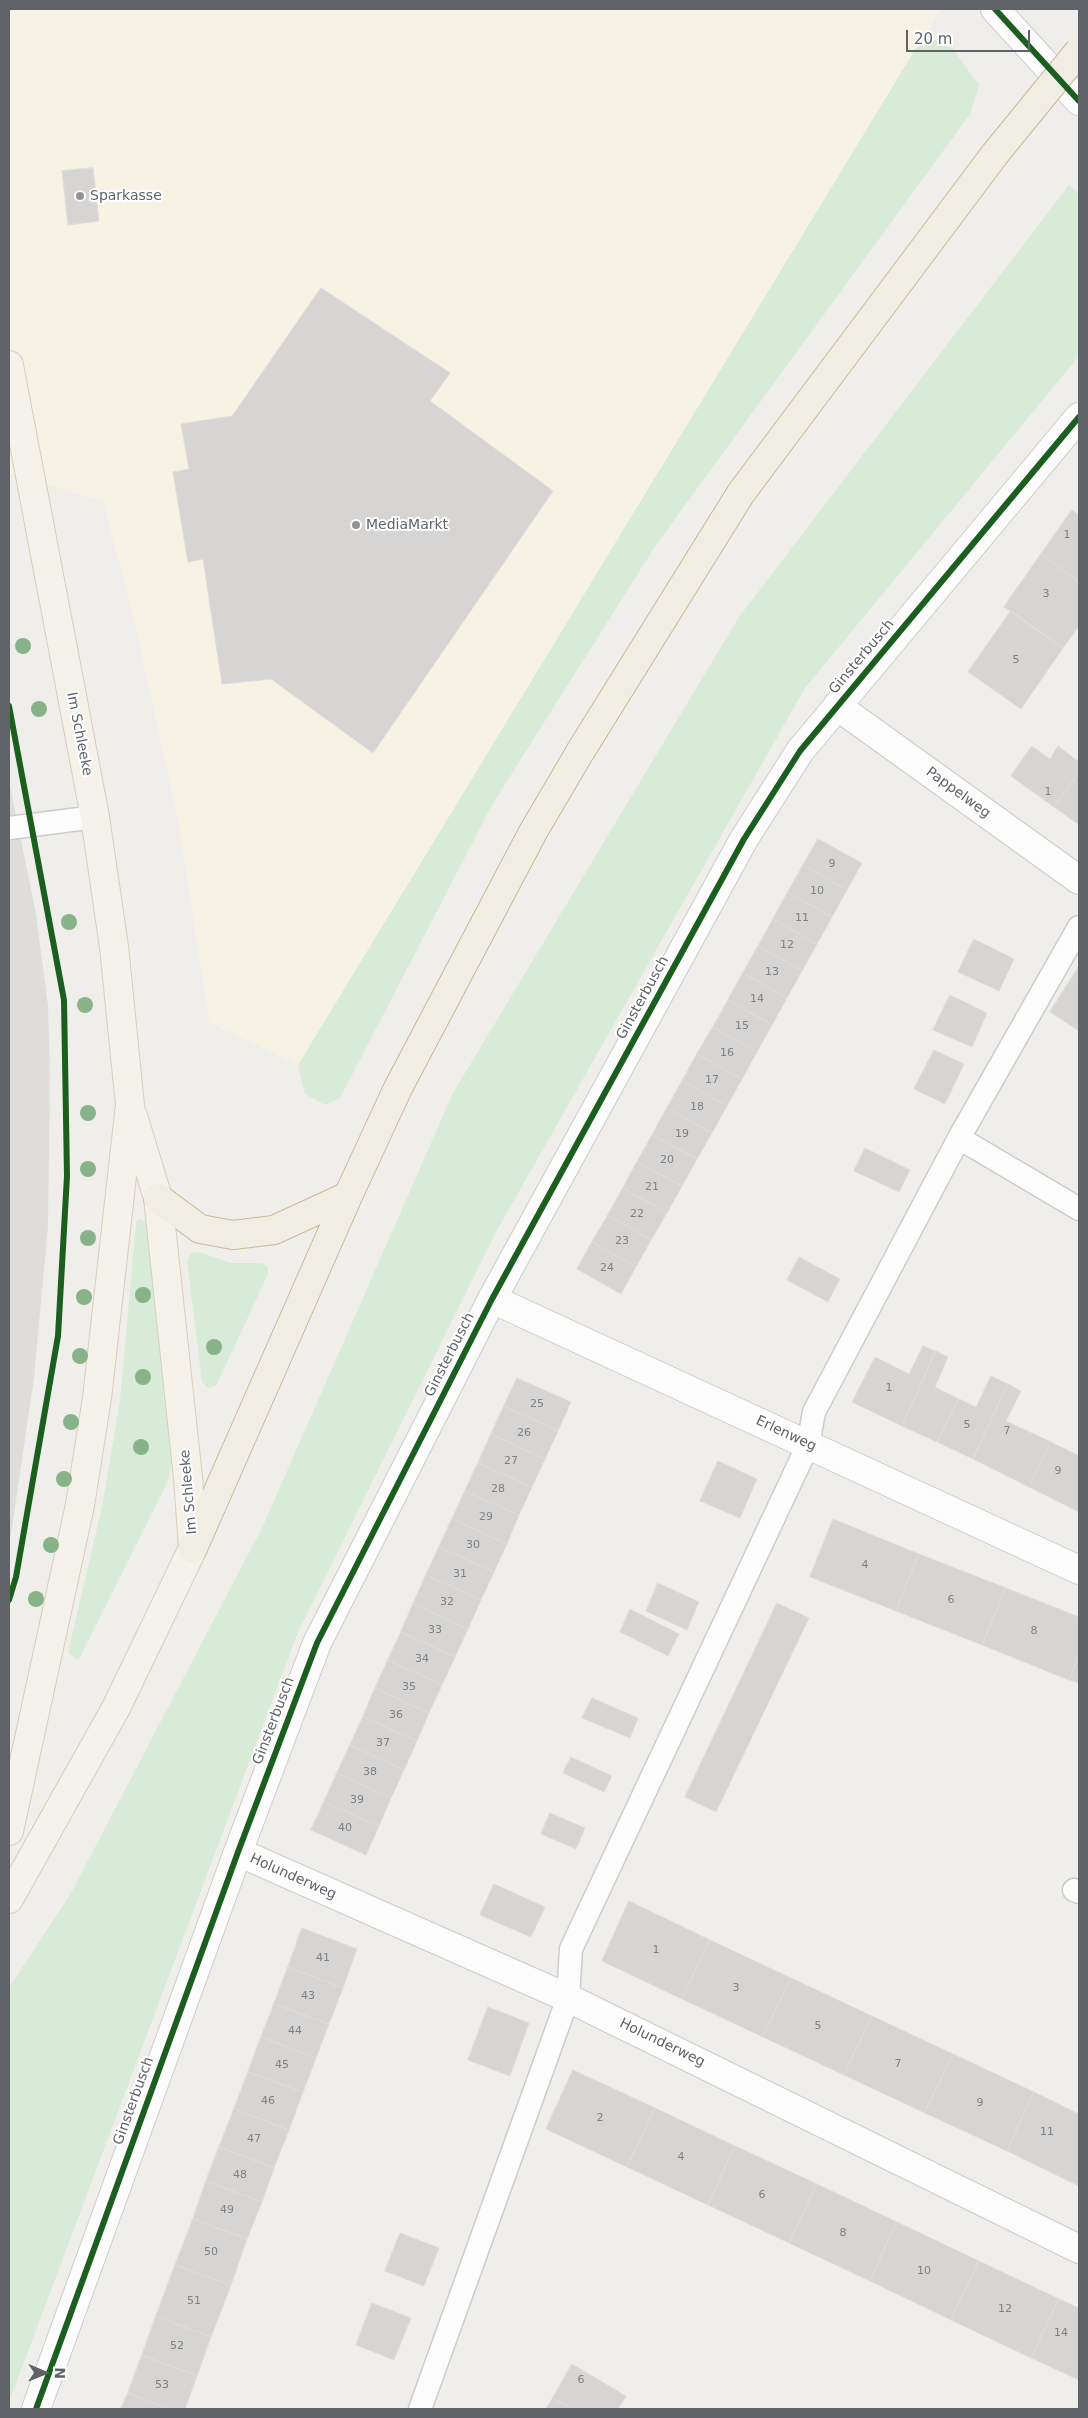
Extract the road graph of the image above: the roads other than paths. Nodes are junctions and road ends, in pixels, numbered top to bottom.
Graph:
1 (995, 9) edge
2 (1079, 51) edge
3 (1079, 101) edge
4 (9, 365) edge
5 (1079, 417) edge
6 (837, 706) junction
7 (95, 817) junction
8 (9, 828) edge
9 (1079, 880) edge
10 (1079, 927) edge
11 (130, 1105) junction
12 (959, 1138) junction
13 (348, 1196) junction
14 (158, 1198) junction
15 (1079, 1209) edge
16 (492, 1299) junction
17 (808, 1444) junction
18 (193, 1548) junction
19 (1079, 1570) edge
20 (9, 1831) edge
21 (238, 1852) junction
22 (9, 1898) edge
23 (568, 1998) junction
24 (1079, 2249) edge
25 (36, 2409) edge
26 (420, 2409) edge

1 - 3 street
2 - 13 highway, bridge
4 - 7 main road, Im Schleeke
5 - 6 street, Ginsterbusch
6 - 9 street, Pappelweg
6 - 16 street, Ginsterbusch
7 - 8 lane
7 - 11 main road, Im Schleeke
10 - 12 lane
11 - 14 main road, Im Schleeke
11 - 20 main road, Im Schleeke
12 - 15 lane
12 - 17 lane
13 - 14 highway
13 - 18 highway
14 - 18 main road, Im Schleeke
16 - 17 street, Erlenweg
16 - 21 street, Ginsterbusch
17 - 19 street, Erlenweg
17 - 23 lane
18 - 22 main road, Im Schleeke
21 - 23 street, Holunderweg
21 - 25 street, Ginsterbusch
23 - 24 street, Holunderweg
23 - 26 lane

